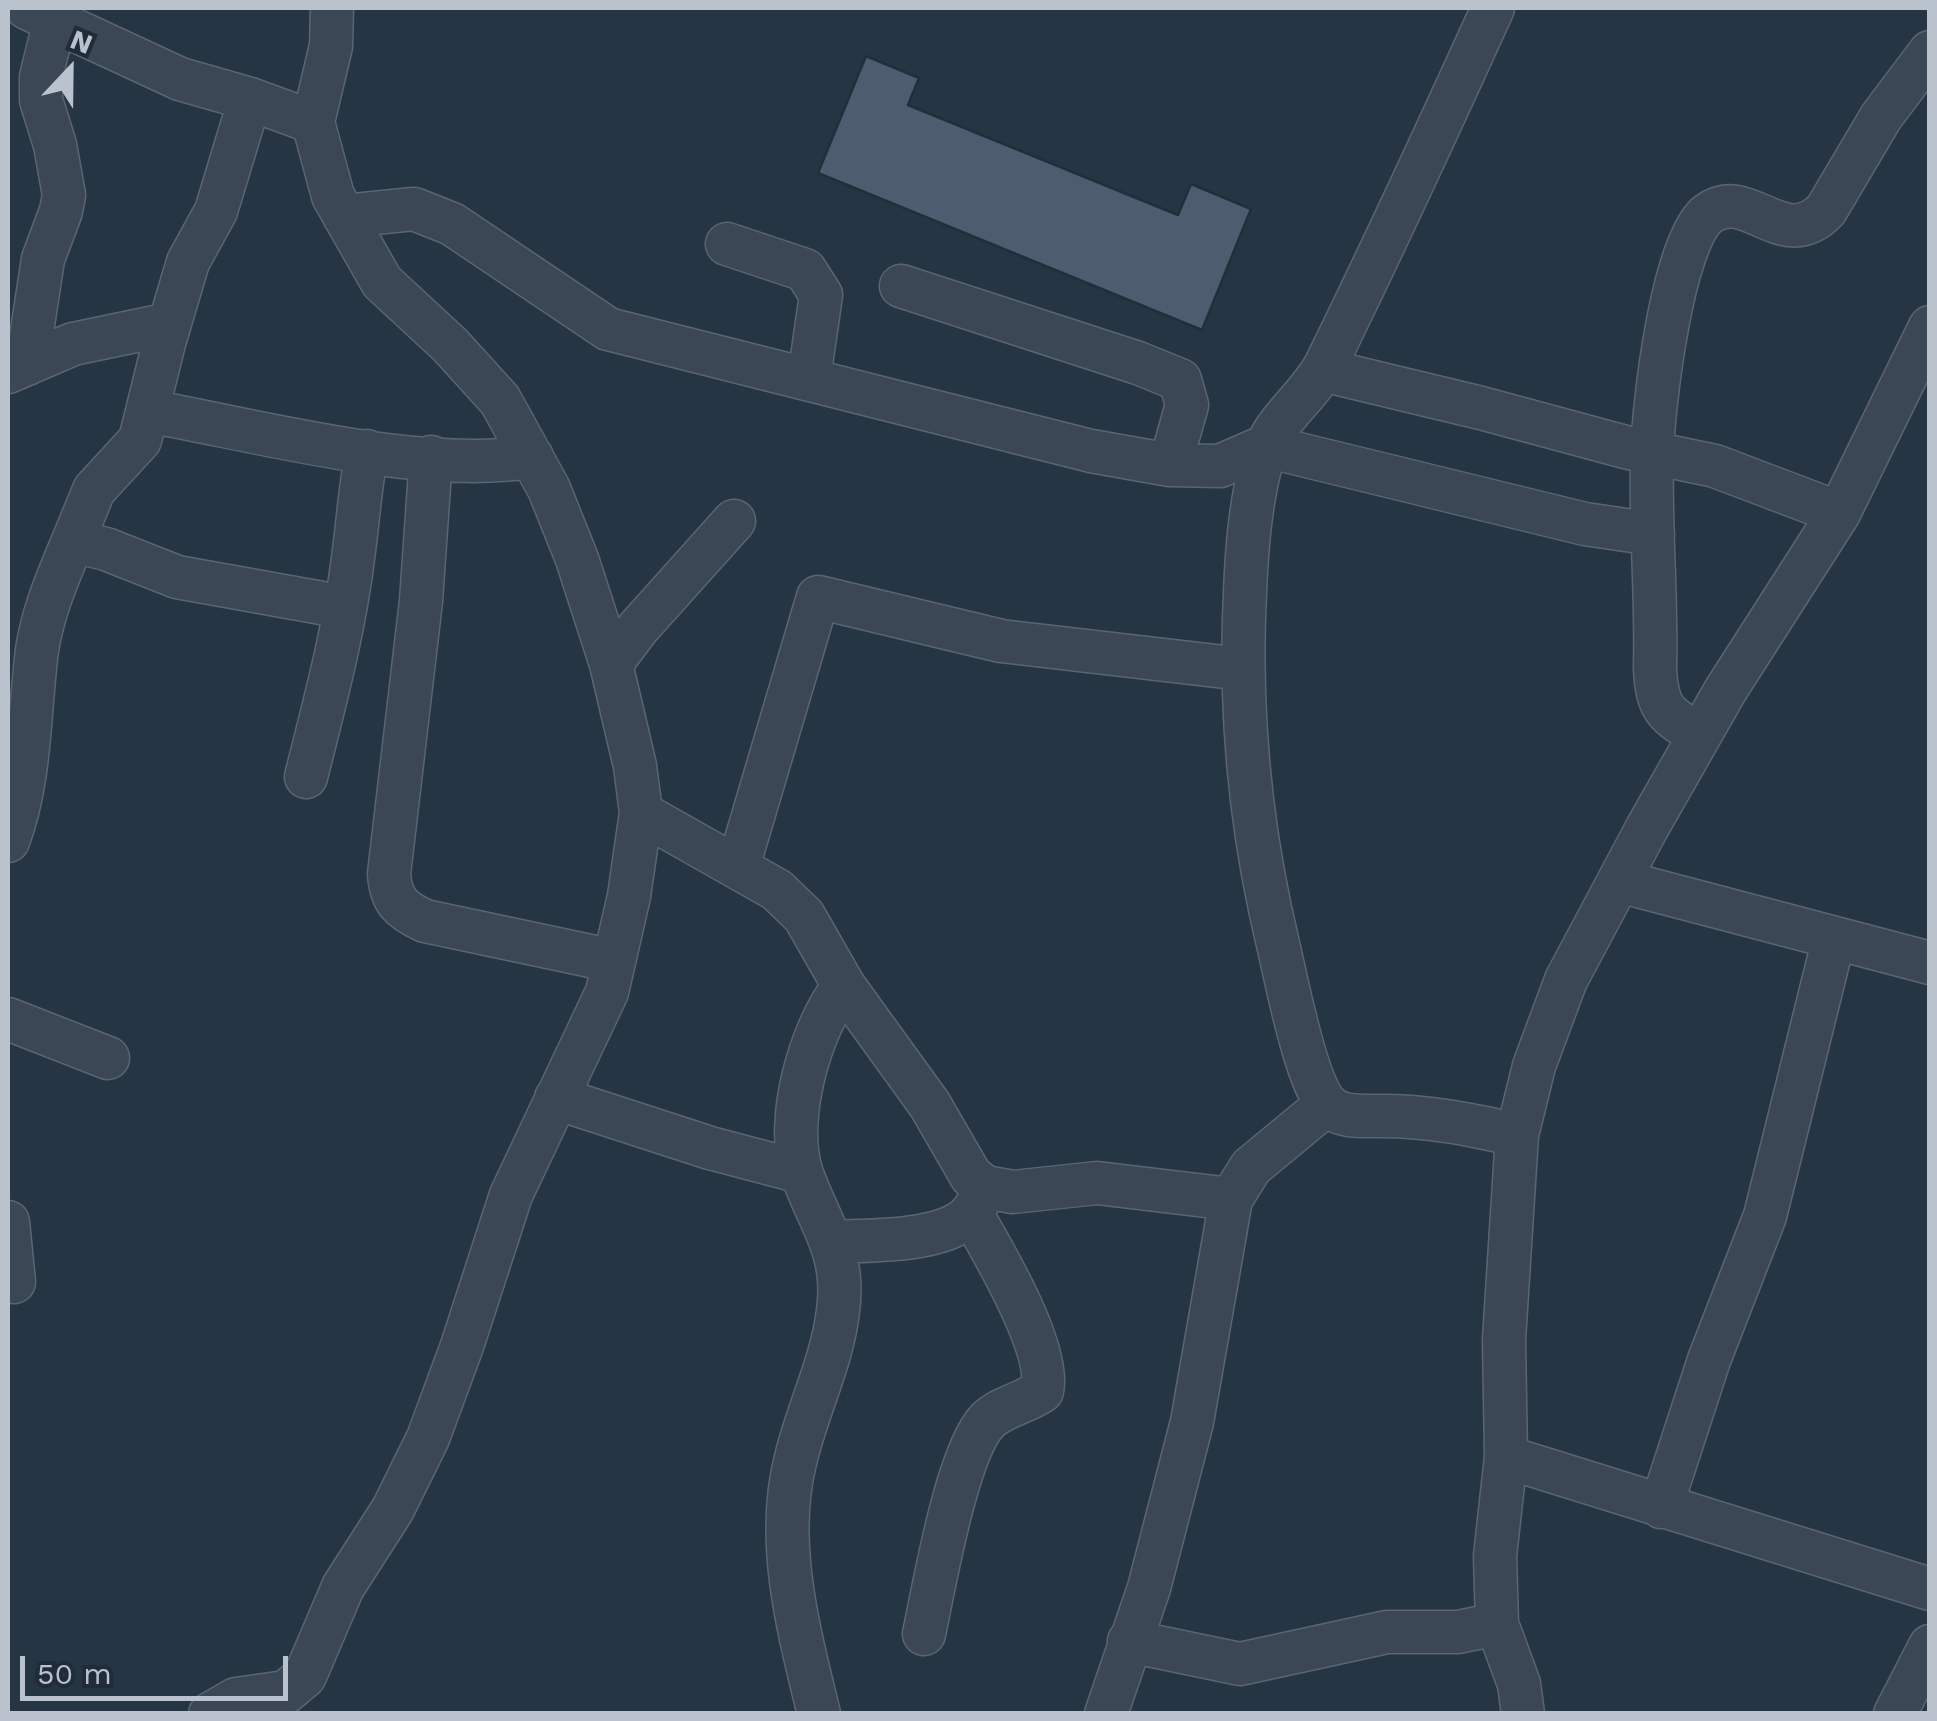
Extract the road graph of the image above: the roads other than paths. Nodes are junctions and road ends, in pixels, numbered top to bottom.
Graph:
1 (332, 8) edge
2 (1493, 8) edge
3 (41, 14) edge
4 (1930, 52) edge
5 (250, 100) junction
6 (313, 122) junction
7 (344, 216) junction
8 (727, 244) dead end
9 (902, 286) dead end
10 (169, 324) junction
11 (1930, 327) edge
12 (17, 368) edge
13 (1323, 370) junction
14 (809, 378) junction
15 (148, 410) junction
16 (1266, 446) junction
17 (367, 451) junction
18 (1652, 453) junction
19 (431, 457) junction
20 (532, 457) junction
21 (1170, 465) junction
22 (1839, 513) junction
23 (734, 521) dead end
24 (1653, 534) junction
25 (73, 541) junction
26 (344, 607) junction
27 (611, 664) junction
28 (1242, 670) junction
29 (20, 710) edge
30 (1700, 735) junction
31 (306, 776) dead end
32 (641, 813) junction
33 (8, 841) edge
34 (738, 867) junction
35 (1619, 881) junction
36 (1834, 938) junction
37 (614, 960) junction
38 (1930, 963) edge
39 (844, 986) junction
40 (8, 1019) edge
41 (108, 1058) dead end
42 (556, 1098) junction
43 (1326, 1105) junction
44 (1517, 1135) junction
45 (802, 1172) junction
46 (1231, 1199) junction
47 (978, 1200) junction
48 (8, 1222) edge
49 (833, 1242) junction
50 (14, 1282) dead end
51 (1506, 1458) junction
52 (1661, 1508) junction
53 (1930, 1589) edge
54 (1497, 1624) junction
55 (924, 1634) dead end
56 (1130, 1642) junction
57 (1930, 1646) edge
58 (310, 1695) edge
59 (210, 1714) edge
60 (819, 1714) edge
61 (1106, 1714) edge
62 (1523, 1714) edge
63 (1895, 1714) edge

1 - 6 street
2 - 13 street
3 - 5 street
3 - 12 street
4 - 18 street
5 - 6 street
5 - 10 street
6 - 7 street
7 - 14 street
7 - 20 street
8 - 14 street
9 - 21 street
10 - 12 street
10 - 15 street
11 - 22 street
13 - 16 street
13 - 18 street
14 - 21 street
15 - 17 street
15 - 25 street
16 - 21 street
16 - 24 street
16 - 28 street
17 - 19 street
17 - 26 street
18 - 22 street
18 - 24 street
19 - 20 street
19 - 37 street
20 - 27 street
22 - 30 street
23 - 27 street
24 - 30 street
25 - 26 street
25 - 29 street
26 - 31 street
27 - 32 street
28 - 34 street
28 - 43 street
29 - 33 street
30 - 35 street
32 - 34 street
32 - 37 street
34 - 39 street
35 - 36 street
35 - 44 street
36 - 38 street
36 - 52 street
37 - 42 street
39 - 45 street
39 - 47 street
40 - 41 street
42 - 45 street
42 - 58 street
43 - 44 street
43 - 46 street
44 - 51 street
45 - 49 street
46 - 47 street
46 - 56 street
47 - 49 street
47 - 55 street
48 - 50 street
49 - 60 street
51 - 52 street
51 - 54 street
52 - 53 street
54 - 56 street
54 - 62 street
56 - 61 street
57 - 63 street
58 - 59 street

